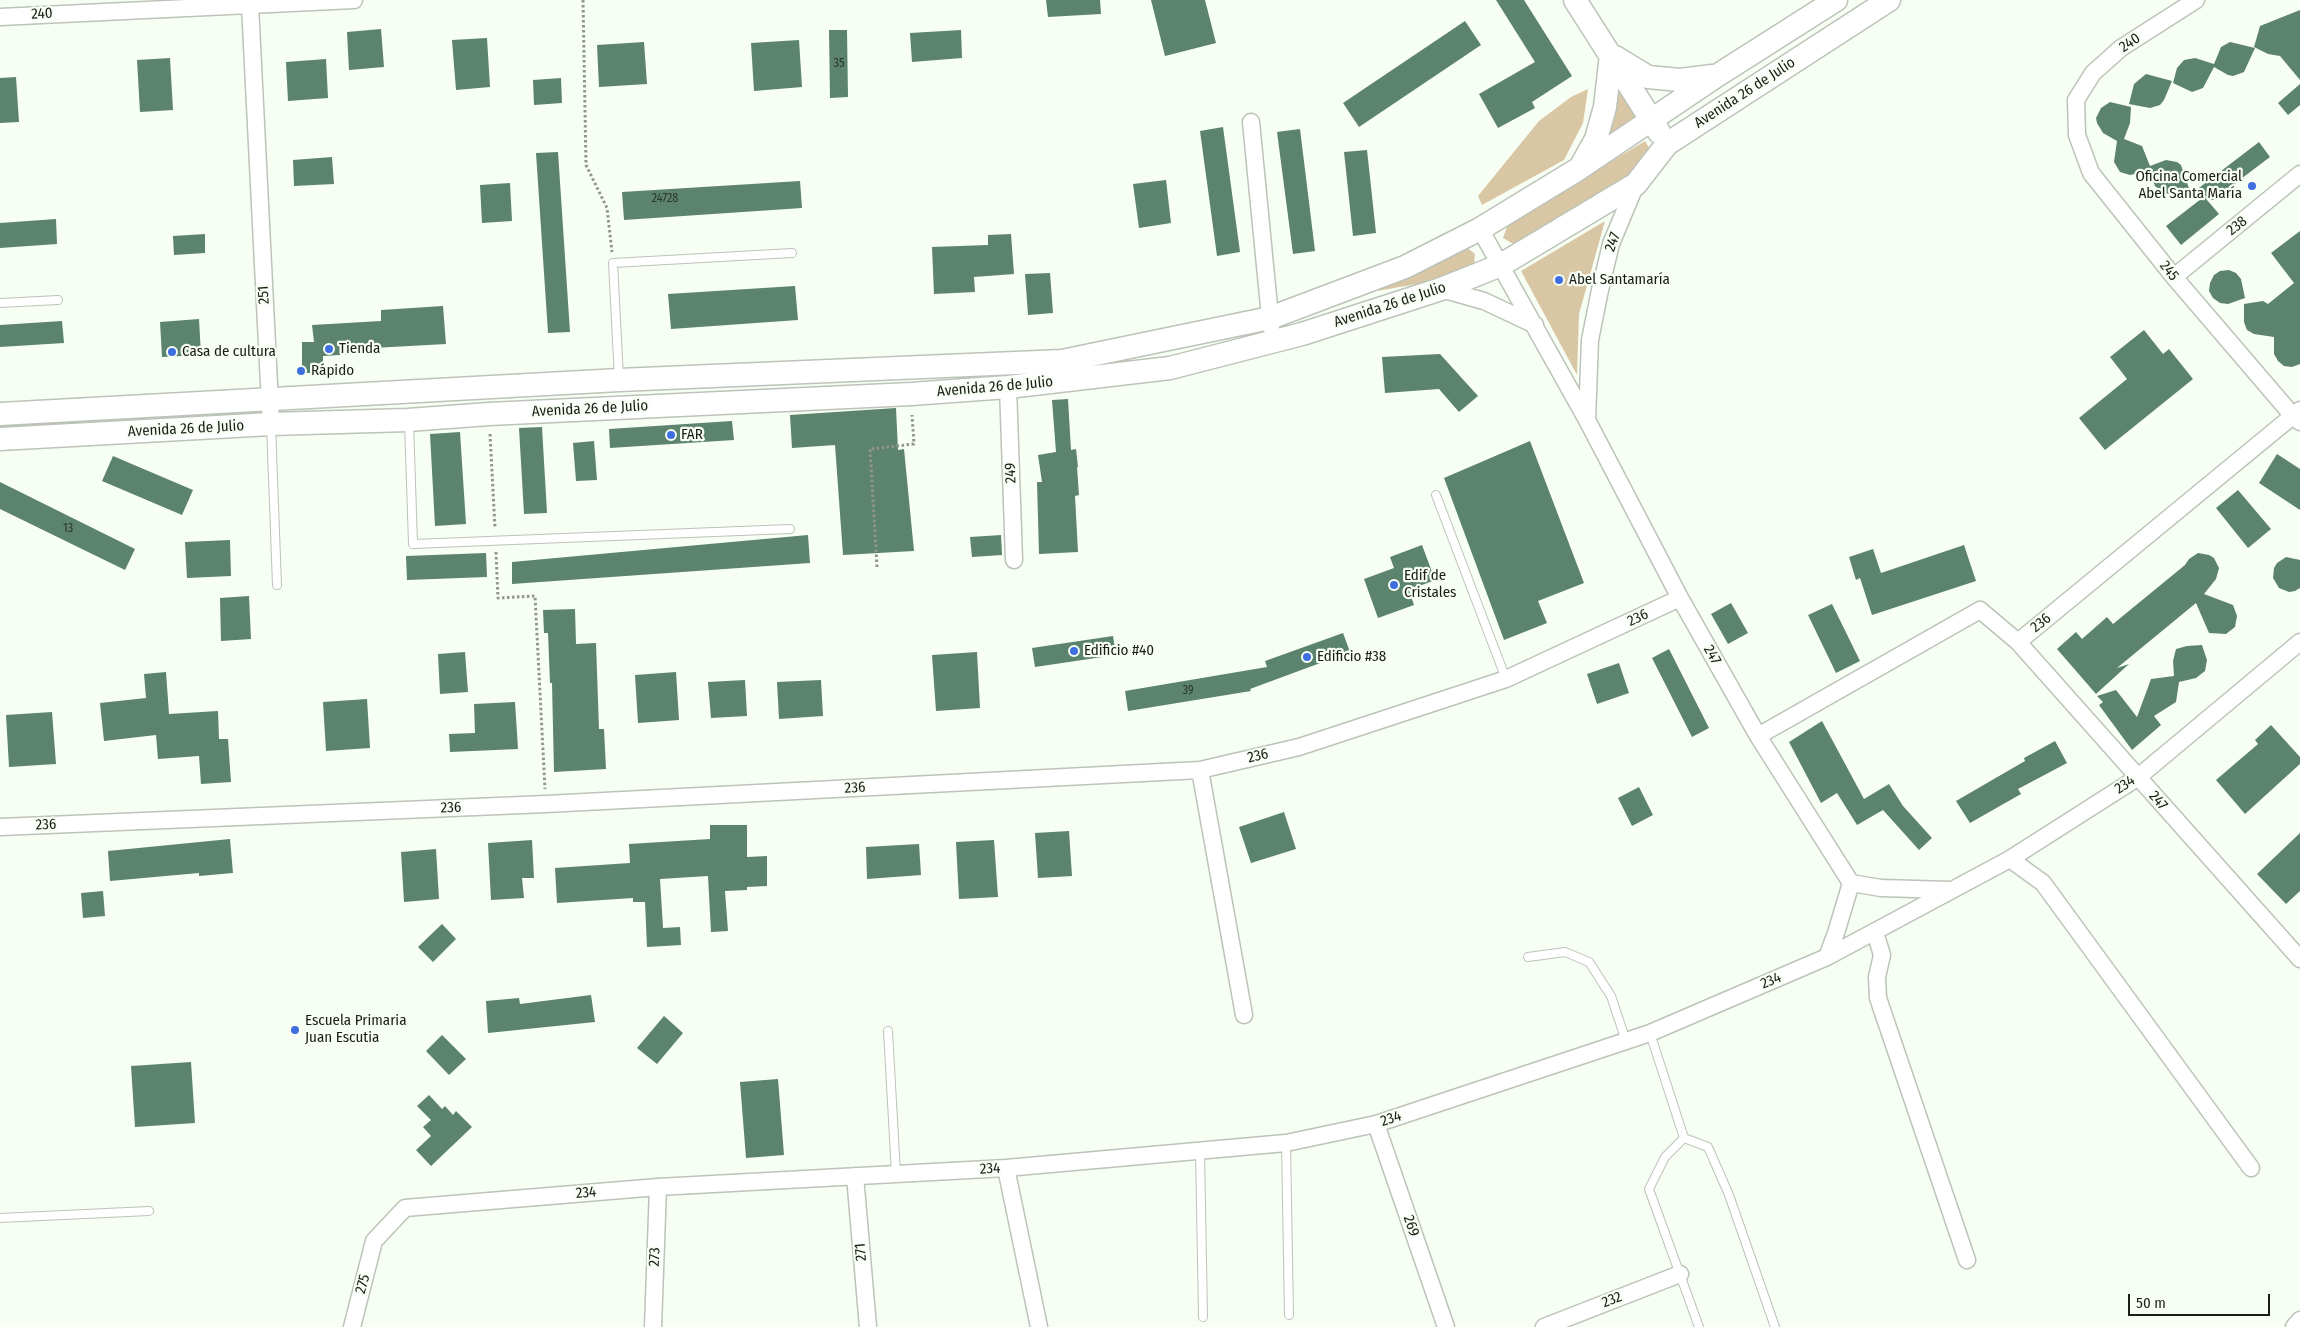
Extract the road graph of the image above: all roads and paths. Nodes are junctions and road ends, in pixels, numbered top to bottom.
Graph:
1 (354, 0) edge
2 (583, 0) edge
3 (1575, 0) edge
4 (1836, 0) edge
5 (1889, 0) edge
6 (2196, 0) edge
7 (124, 5) edge
8 (250, 5) junction
9 (0, 17) edge
10 (1611, 55) junction
11 (1718, 75) junction
12 (2076, 100) joint
13 (1651, 120) junction
14 (1251, 122) dead end
15 (1667, 144) junction
16 (1580, 168) junction
17 (2300, 174) edge
18 (1636, 184) junction
19 (1480, 228) junction
20 (792, 253) dead end
21 (614, 262) junction
22 (1501, 265) junction
23 (2174, 278) junction
24 (1441, 289) junction
25 (58, 300) dead end
26 (0, 304) edge
27 (1270, 318) junction
28 (1535, 325) junction
29 (1273, 341) junction
30 (620, 380) junction
31 (1008, 387) junction
32 (911, 394) junction
33 (269, 399) junction
34 (0, 414) edge
35 (489, 414) junction
36 (2298, 416) edge
37 (408, 420) junction
38 (1587, 420) junction
39 (271, 424) junction
40 (0, 439) edge
41 (1436, 495) dead end
42 (790, 529) dead end
43 (496, 541) junction
44 (1014, 560) dead end
45 (877, 567) dead end
46 (277, 585) dead end
47 (1680, 598) junction
48 (2018, 642) junction
49 (2300, 642) edge
50 (1506, 679) junction
51 (1758, 736) junction
52 (1200, 770) junction
53 (2137, 778) junction
54 (546, 804) junction
55 (0, 826) edge
56 (2010, 859) junction
57 (1851, 883) junction
58 (1950, 890) junction
59 (1875, 932) junction
60 (1528, 958) dead end
61 (1827, 958) junction
62 (2300, 959) edge
63 (1244, 1015) dead end
64 (888, 1031) dead end
65 (1650, 1033) junction
66 (1626, 1041) junction
67 (1376, 1124) junction
68 (1684, 1138) junction
69 (1286, 1143) junction
70 (1200, 1151) junction
71 (1006, 1168) junction
72 (2251, 1168) dead end
73 (896, 1174) junction
74 (855, 1176) junction
75 (658, 1187) junction
76 (149, 1212) dead end
77 (0, 1218) edge
78 (374, 1241) joint
79 (1966, 1260) dead end
80 (1680, 1274) junction
81 (1289, 1315) dead end
82 (1203, 1317) dead end
83 (2300, 1320) edge
84 (352, 1327) edge
85 (653, 1327) edge
86 (868, 1327) edge
87 (1039, 1327) edge
88 (1446, 1327) edge
89 (1544, 1327) edge
90 (1699, 1327) edge
91 (1775, 1327) edge
92 (2294, 1327) edge

1 - 8 street, 240
2 - 21 path
3 - 10 street
4 - 11 street, Avenida 26 de Julio
5 - 15 street, Avenida 26 de Julio
6 - 12 street, 240
7 - 8 street, 240
7 - 9 street, 240
8 - 33 street, 251
10 - 11 street
10 - 13 street
10 - 16 street
11 - 13 street, Avenida 26 de Julio
12 - 23 street, 245
13 - 15 street
13 - 16 street, Avenida 26 de Julio
14 - 27 street
15 - 18 street, Avenida 26 de Julio
16 - 19 street, Avenida 26 de Julio
17 - 23 street, 238
18 - 22 street, Avenida 26 de Julio
18 - 38 street, 247
19 - 22 street, 247
19 - 27 street, Avenida 26 de Julio
20 - 21 lane
21 - 30 lane
22 - 24 street, Avenida 26 de Julio
22 - 28 street, 247
23 - 36 street, 245
24 - 28 street
24 - 29 street, Avenida 26 de Julio
25 - 26 lane
27 - 29 street
27 - 30 street, Avenida 26 de Julio
28 - 38 street, 247
29 - 31 street, Avenida 26 de Julio
30 - 33 street, Avenida 26 de Julio
31 - 32 street, Avenida 26 de Julio
31 - 44 street, 249
32 - 35 street, Avenida 26 de Julio
32 - 45 path
33 - 34 street, Avenida 26 de Julio
33 - 39 street, 251
35 - 37 street, Avenida 26 de Julio
35 - 43 path
36 - 48 street, 236
37 - 39 street, Avenida 26 de Julio
37 - 43 lane
38 - 47 street, 247
39 - 40 street, Avenida 26 de Julio
39 - 46 lane, 251
41 - 50 lane
42 - 43 lane
43 - 54 path
47 - 50 street, 236
47 - 51 street, 247
48 - 51 street, 236
48 - 53 street, 247
49 - 53 street, 234
50 - 52 street, 236
51 - 57 street, 247
52 - 54 street, 236
52 - 63 street
53 - 56 street, 234
53 - 62 street, 247
54 - 55 street, 236
56 - 58 street, 234
56 - 72 street
57 - 58 street
57 - 61 street
58 - 59 street, 234
59 - 61 street, 234
59 - 79 street
60 - 66 lane
61 - 65 street, 234
64 - 73 lane
65 - 66 street, 234
65 - 68 lane
66 - 67 street, 234
67 - 69 street, 234
67 - 88 street, 269
68 - 80 lane
68 - 91 lane
69 - 70 street, 234
69 - 81 lane
70 - 71 street, 234
70 - 82 lane
71 - 73 street, 234
71 - 87 street
73 - 74 street, 234
74 - 75 street, 234
74 - 86 street, 271
75 - 78 street, 234
75 - 85 street, 273
76 - 77 lane
78 - 84 street, 275
80 - 89 street, 232
80 - 90 lane
83 - 92 street

